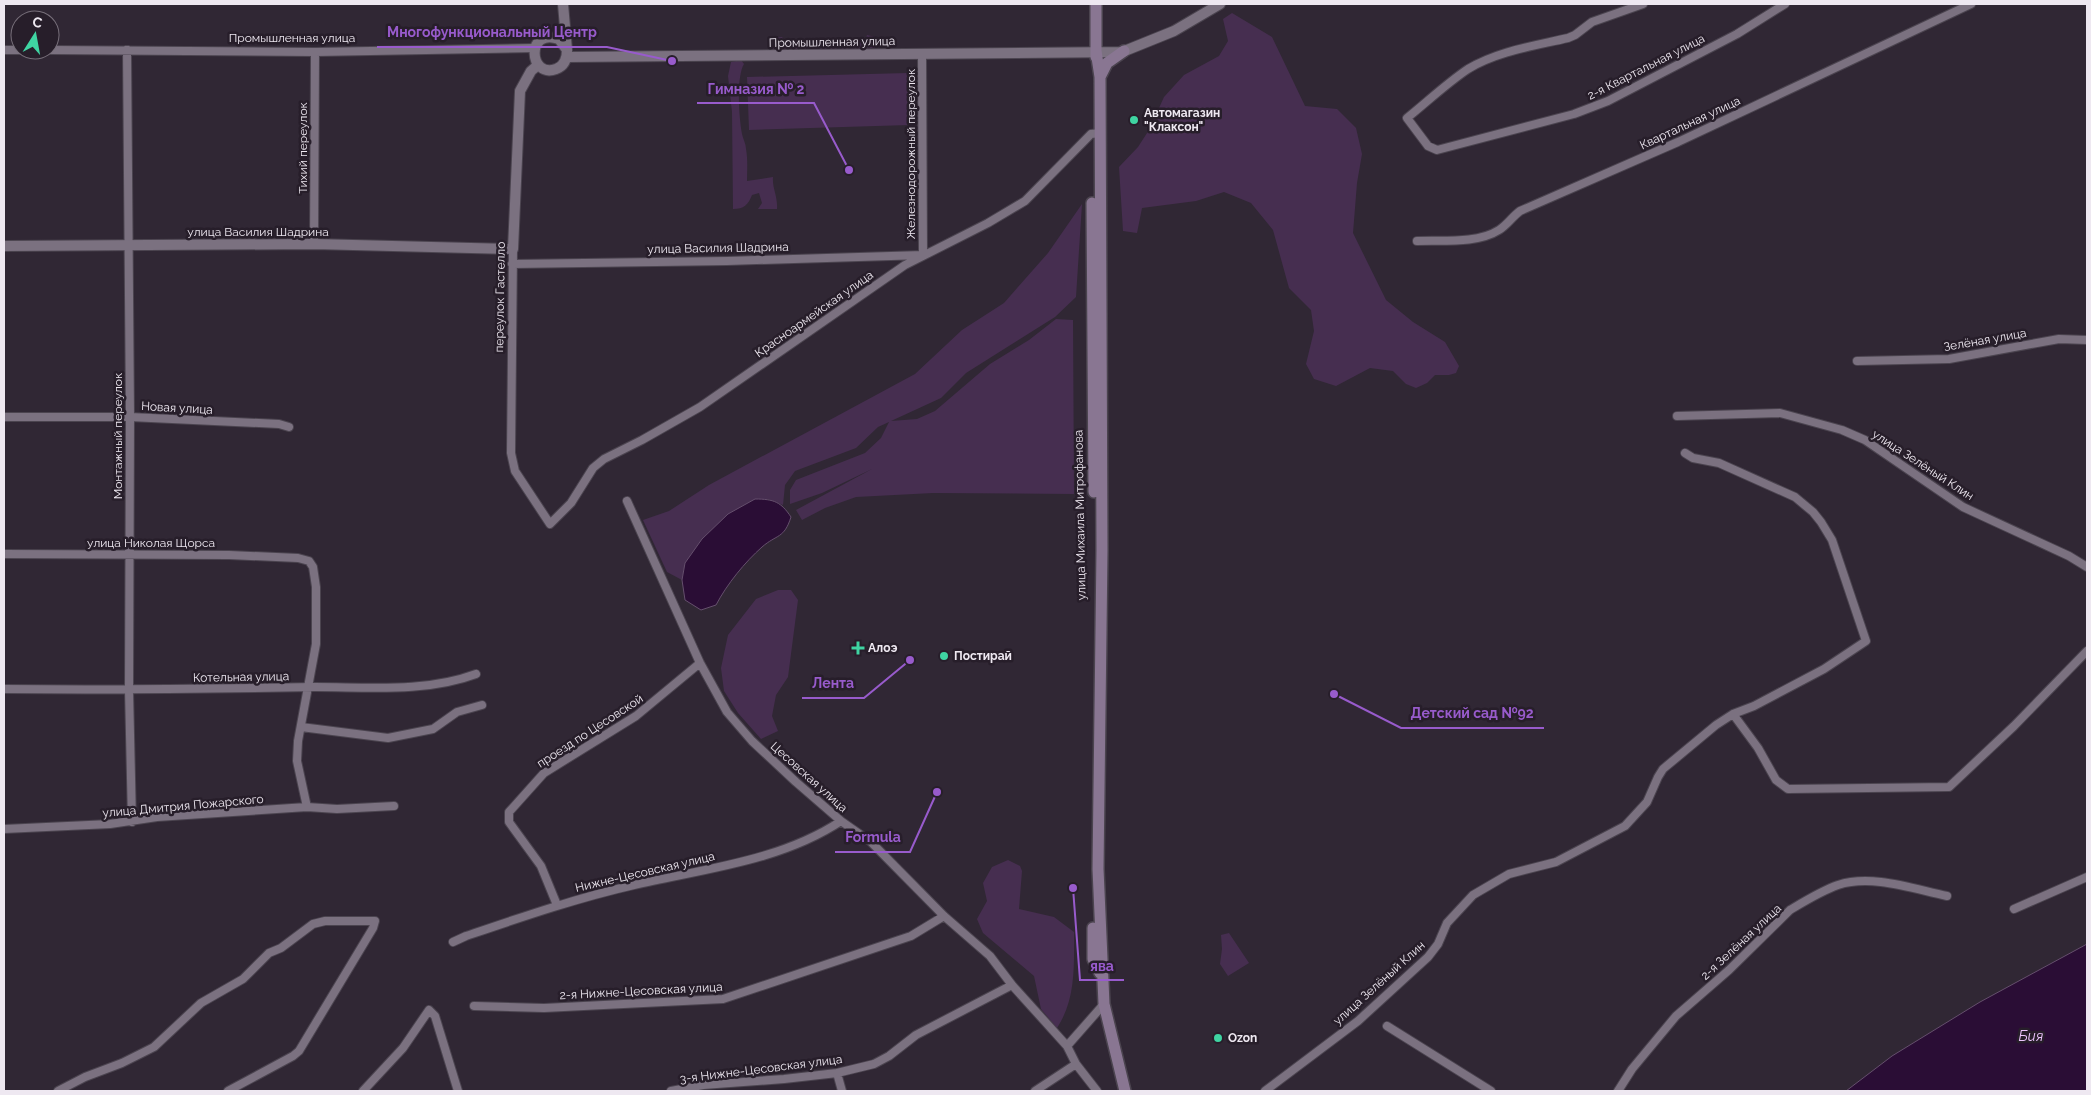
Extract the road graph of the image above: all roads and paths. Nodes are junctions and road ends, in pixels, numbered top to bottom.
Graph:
1 (564, 4) edge
2 (1096, 4) edge
3 (1220, 4) edge
4 (1643, 4) edge
5 (1785, 4) edge
6 (1971, 4) edge
7 (564, 20) junction
8 (546, 37) junction
9 (60, 50) edge
10 (127, 50) junction
11 (1096, 51) junction
12 (1124, 51) junction
13 (315, 52) junction
14 (567, 54) junction
15 (922, 54) junction
16 (535, 56) junction
17 (1100, 77) junction
18 (1097, 133) junction
19 (1417, 241) dead end
20 (314, 244) junction
21 (129, 245) junction
22 (4, 246) edge
23 (512, 249) junction
24 (923, 255) junction
25 (512, 264) junction
26 (2087, 340) edge
27 (1857, 361) dead end
28 (1677, 416) dead end
29 (4, 417) edge
30 (130, 417) junction
31 (289, 427) dead end
32 (1684, 453) dead end
33 (627, 501) dead end
34 (550, 524) joint
35 (4, 554) edge
36 (130, 554) junction
37 (2087, 567) edge
38 (2087, 650) edge
39 (700, 663) junction
40 (476, 674) dead end
41 (308, 688) junction
42 (4, 689) edge
43 (129, 690) junction
44 (482, 705) dead end
45 (1733, 714) junction
46 (301, 727) junction
47 (394, 806) dead end
48 (307, 807) junction
49 (841, 821) junction
50 (132, 822) junction
51 (4, 828) edge
52 (2087, 877) edge
53 (1947, 896) dead end
54 (557, 905) junction
55 (2014, 909) dead end
56 (944, 916) junction
57 (453, 942) dead end
58 (1012, 985) junction
59 (1104, 1004) junction
60 (474, 1006) dead end
61 (1387, 1026) dead end
62 (1066, 1046) junction
63 (1076, 1064) junction
64 (837, 1073) junction
65 (58, 1091) edge
66 (228, 1091) edge
67 (363, 1091) edge
68 (458, 1091) edge
69 (671, 1091) edge
70 (842, 1091) edge
71 (1035, 1091) edge
72 (1097, 1091) edge
73 (1125, 1091) edge
74 (1265, 1091) edge
75 (1491, 1091) edge
76 (1618, 1091) edge

1 - 7 street
2 - 11 main road, улица Михаила Митрофанова
3 - 12 street
4 - 5 street, 2-я Квартальная улица
6 - 19 street, Квартальная улица
7 - 8 street
7 - 14 street
8 - 14 street
8 - 16 street
9 - 10 street, Промышленная улица
10 - 13 street, Промышленная улица
10 - 21 street, Монтажный переулок
11 - 12 street
11 - 15 street, Промышленная улица
11 - 17 main road, улица Михаила Митрофанова
11 - 18 main road, улица Михаила Митрофанова
12 - 17 main road
13 - 16 street, Промышленная улица
13 - 20 street, Тихий переулок
14 - 15 street, Промышленная улица
14 - 16 street
15 - 24 street, Железнодорожный переулок
16 - 23 street, переулок Гастелло
17 - 18 main road, улица Михаила Митрофанова
18 - 24 street, Красноармейская улица
18 - 59 main road, улица Михаила Митрофанова
20 - 21 street, улица Василия Шадрина
20 - 23 street, улица Василия Шадрина
21 - 22 street, улица Василия Шадрина
21 - 30 street, Монтажный переулок
23 - 25 street, переулок Гастелло
24 - 25 street, улица Василия Шадрина
24 - 34 street, Красноармейская улица
25 - 34 street, переулок Гастелло
26 - 27 street, Зелёная улица
28 - 37 street, улица Зелёный Клин
29 - 30 street, Новая улица
30 - 31 street, Новая улица
30 - 36 street, Монтажный переулок
32 - 45 street, улица Зелёный Клин
33 - 39 street, Цесовская улица
35 - 36 street, улица Николая Щорса
36 - 41 street, улица Николая Щорса
36 - 43 street, Монтажный переулок
38 - 45 street
39 - 49 street, Цесовская улица
39 - 54 street, проезд по Цесовской
40 - 41 street, Котельная улица
41 - 43 street, Котельная улица
41 - 46 street
42 - 43 street, Котельная улица
43 - 50 street, Монтажный переулок
44 - 46 street
45 - 74 street, улица Зелёный Клин
46 - 48 street
47 - 48 street, улица Дмитрия Пожарского
48 - 50 street, улица Дмитрия Пожарского
49 - 54 street, Нижне-Цесовская улица
49 - 56 street, Цесовская улица
50 - 51 street, улица Дмитрия Пожарского
52 - 55 street
53 - 76 street, 2-я Зелёная улица
54 - 57 street, Нижне-Цесовская улица
56 - 58 street, Цесовская улица
56 - 60 street, 2-я Нижне-Цесовская улица
58 - 62 street, Цесовская улица
58 - 64 street, 3-я Нижне-Цесовская улица
59 - 62 street
59 - 73 main road, улица Михаила Митрофанова
61 - 75 street
62 - 63 street, Цесовская улица
63 - 71 street
63 - 72 street, Цесовская улица
64 - 69 street, 3-я Нижне-Цесовская улица
64 - 70 street
65 - 66 street
67 - 68 street

